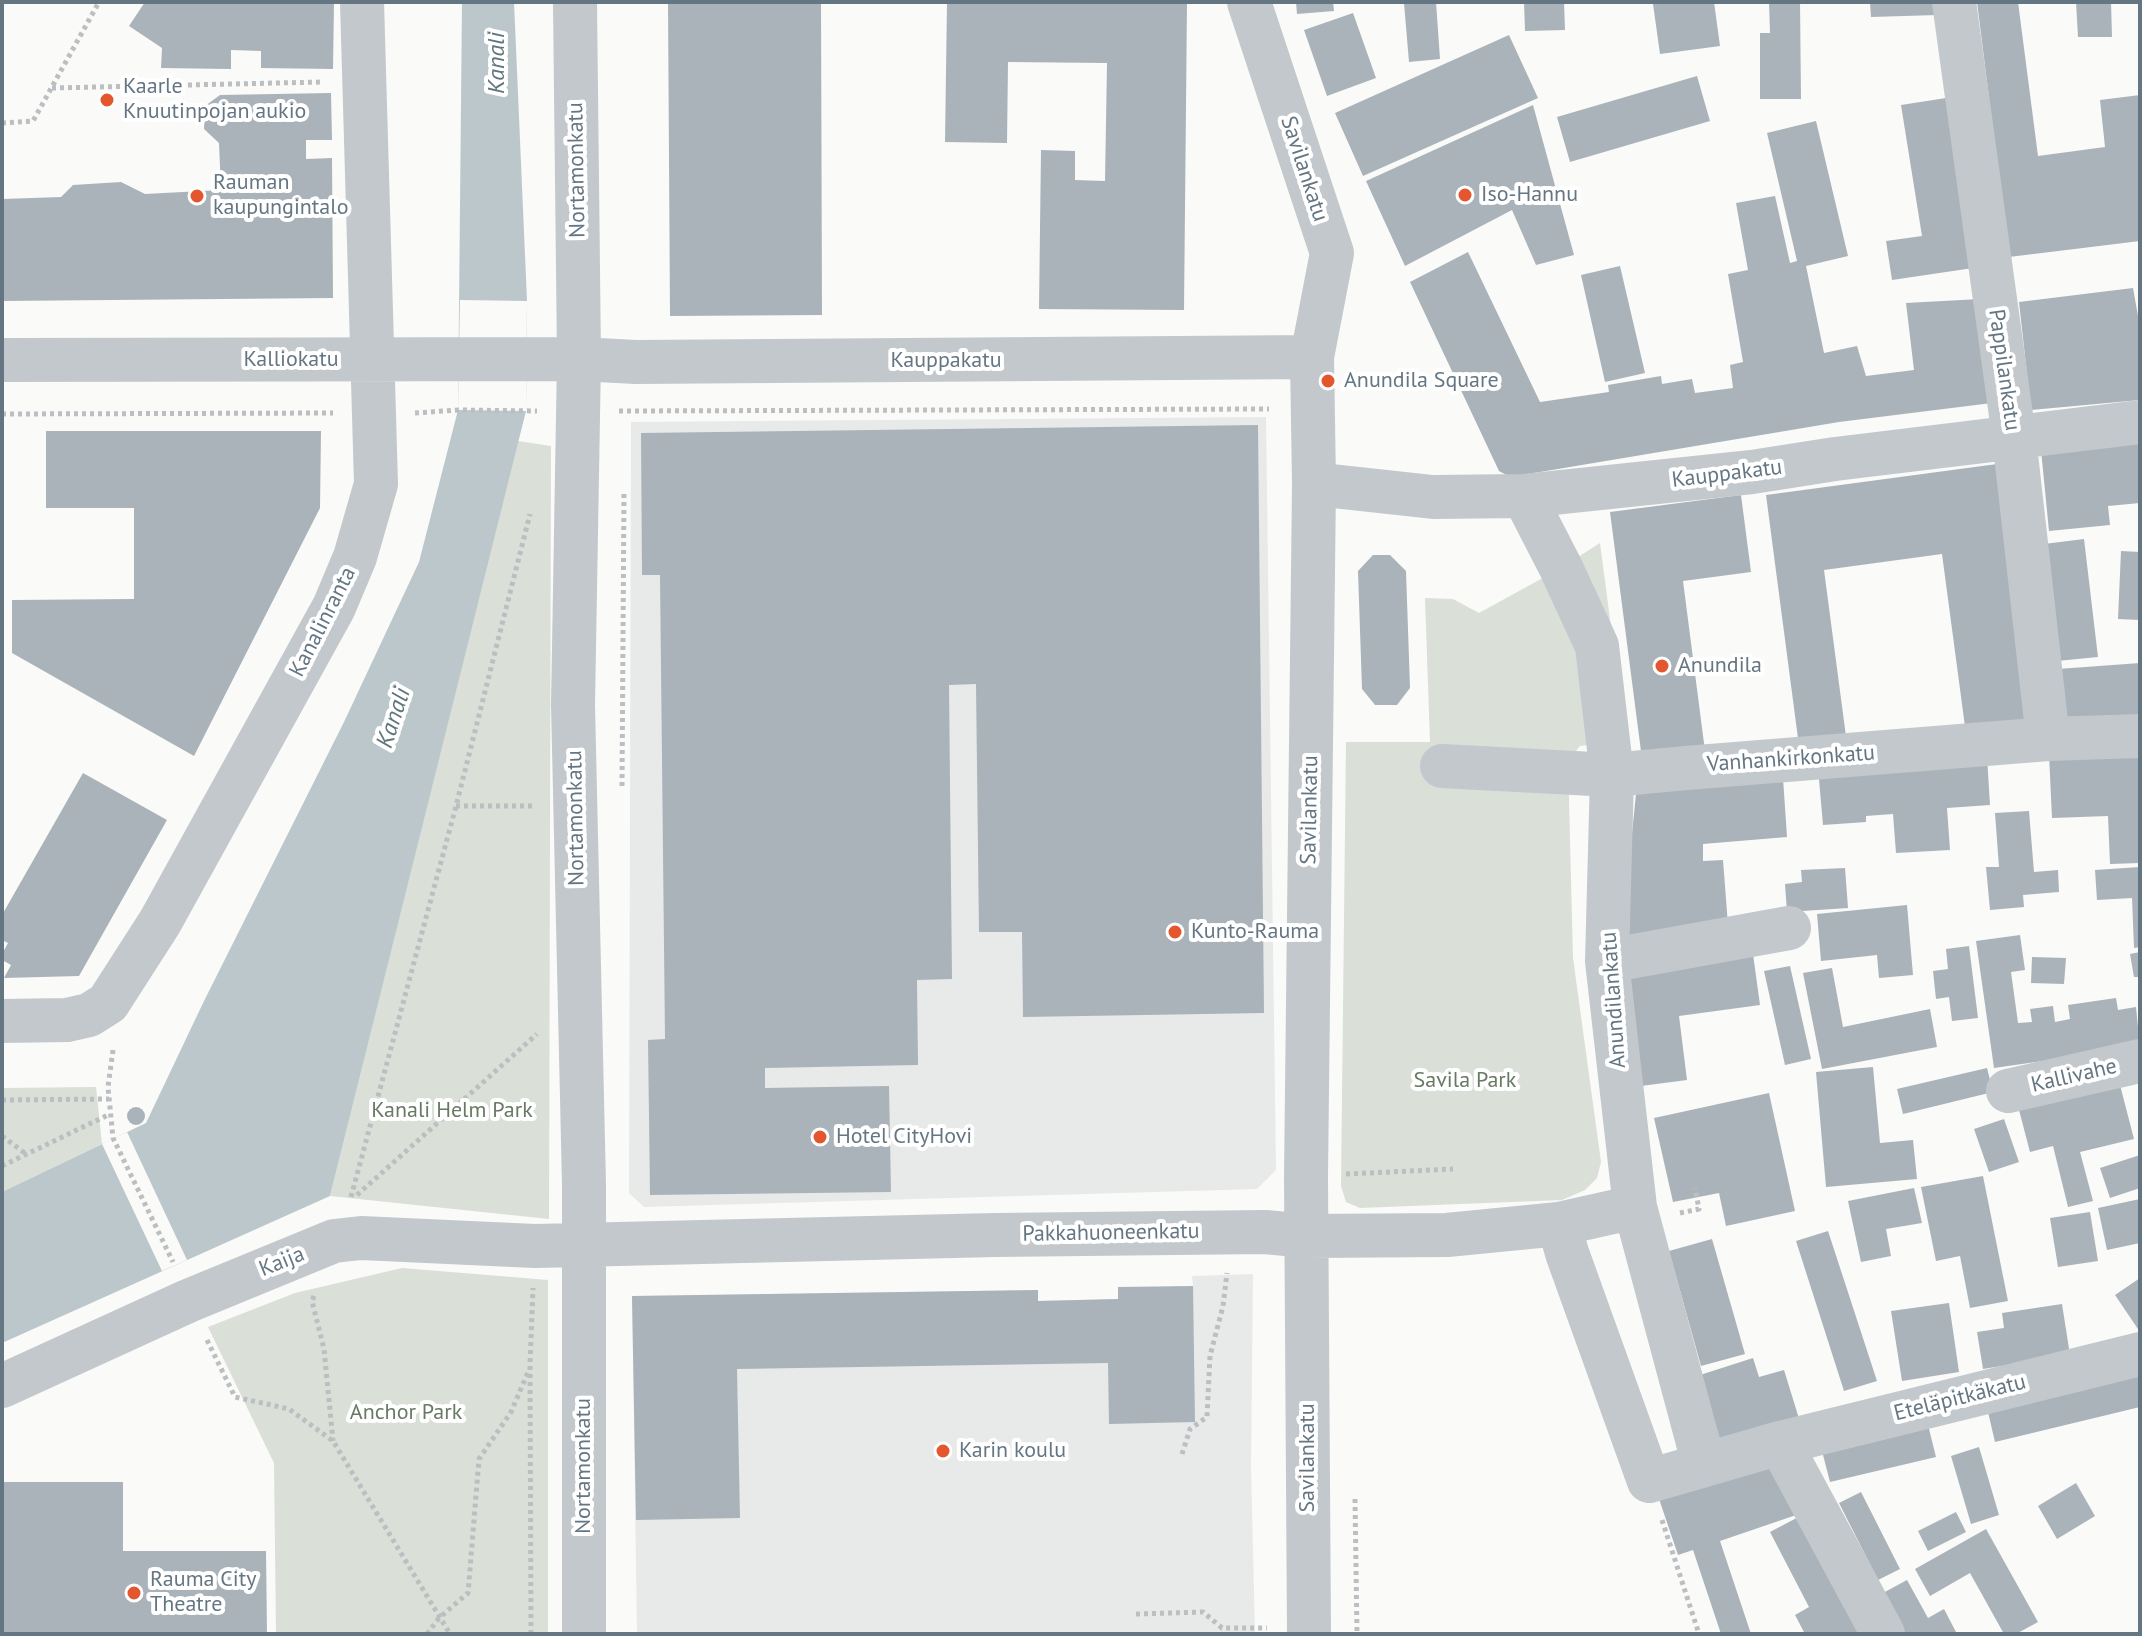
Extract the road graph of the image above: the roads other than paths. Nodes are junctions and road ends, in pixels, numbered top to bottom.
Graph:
1 (362, 2) edge
2 (575, 2) edge
3 (1249, 2) edge
4 (1954, 2) edge
5 (1312, 357) junction
6 (579, 359) junction
7 (2, 360) edge
8 (371, 360) junction
9 (2140, 422) edge
10 (2014, 437) junction
11 (1314, 484) junction
12 (1524, 496) junction
13 (2140, 736) edge
14 (2048, 739) junction
15 (1442, 766) dead end
16 (1612, 775) junction
17 (1789, 928) dead end
18 (1607, 961) junction
19 (2, 1021) edge
20 (2140, 1061) edge
21 (2008, 1091) dead end
22 (1635, 1207) junction
23 (1559, 1224) junction
24 (1307, 1236) junction
25 (584, 1244) junction
26 (2140, 1354) edge
27 (2, 1386) edge
28 (1780, 1443) junction
29 (1704, 1465) junction
30 (1291, 1631) edge
31 (584, 1634) edge
32 (1883, 1634) edge

1 - 8 street, Kanalinranta
2 - 6 street, Nortamonkatu
3 - 5 street, Savilankatu
4 - 10 street, Pappilankatu
5 - 6 street, Kauppakatu
5 - 11 street, Savilankatu
6 - 8 street, Kalliokatu
6 - 25 street, Nortamonkatu
7 - 8 street, Kalliokatu
8 - 19 street, Kanalinranta
9 - 10 street, Kauppakatu
10 - 12 street, Kauppakatu
10 - 14 street, Pappilankatu
11 - 12 street, Kauppakatu
11 - 24 street, Savilankatu
12 - 16 street, Anundilankatu
13 - 14 street, Vanhankirkonkatu
14 - 16 street, Vanhankirkonkatu
15 - 16 street, Vanhankirkonkatu
16 - 18 street, Anundilankatu
17 - 18 street
18 - 22 street, Anundilankatu
20 - 21 street, Kallivahe
22 - 23 street, Pakkahuoneenkatu
22 - 29 street, Anundilankatu
23 - 24 street, Pakkahuoneenkatu
23 - 29 street
24 - 25 street, Pakkahuoneenkatu
24 - 30 street, Savilankatu
25 - 27 street, Kaija
25 - 31 street, Nortamonkatu
26 - 28 street, Eteläpitkäkatu
28 - 29 street
28 - 32 street

